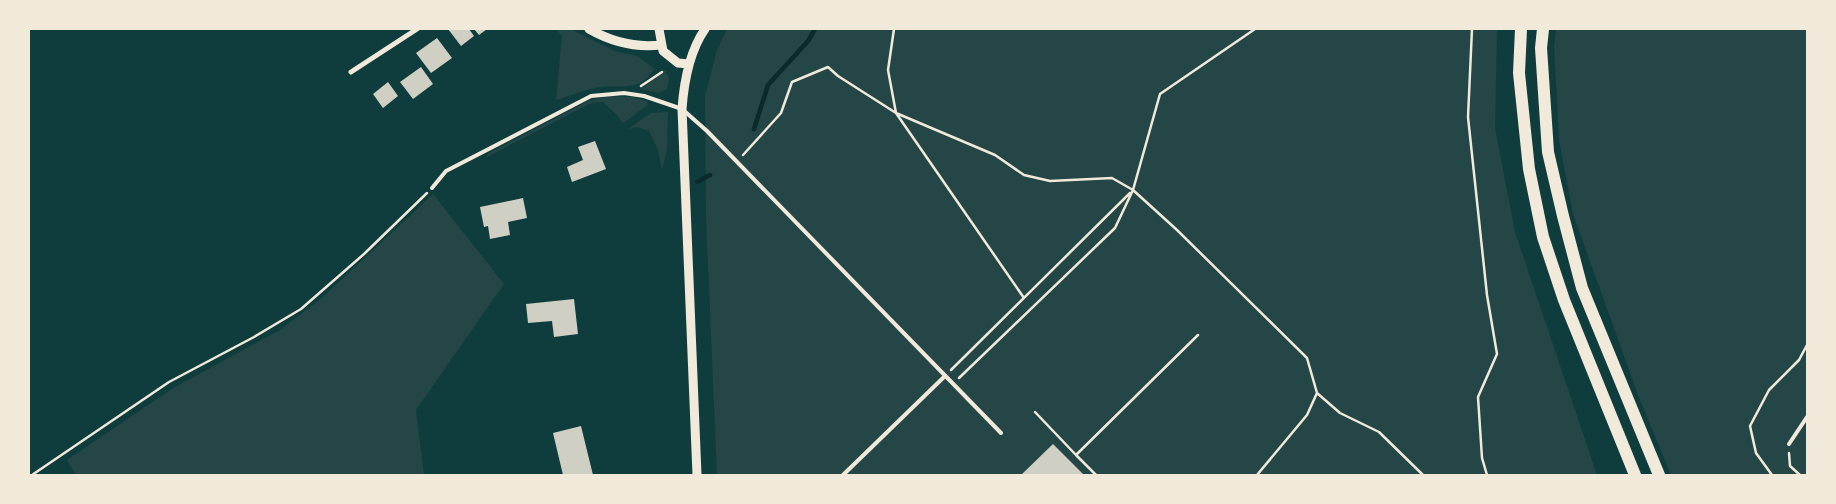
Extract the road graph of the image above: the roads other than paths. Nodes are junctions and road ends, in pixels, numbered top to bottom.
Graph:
1 (417, 29) edge
2 (590, 29) edge
3 (659, 29) edge
4 (705, 29) edge
5 (1522, 29) edge
6 (1543, 29) edge
7 (660, 44) junction
8 (689, 64) junction
9 (351, 72) dead end
10 (682, 109) junction
11 (432, 188) road end
12 (944, 376) junction
13 (1807, 417) edge
14 (1001, 433) dead end
15 (1789, 444) road end
16 (697, 475) edge
17 (843, 475) edge
18 (1635, 475) edge
19 (1659, 475) edge

1 - 9 street
2 - 7 street
3 - 7 street
4 - 8 street
5 - 18 main road
6 - 19 main road
7 - 8 street
8 - 10 street
10 - 11 lane
10 - 12 lane
10 - 16 street
12 - 14 lane
12 - 17 lane
13 - 15 lane

